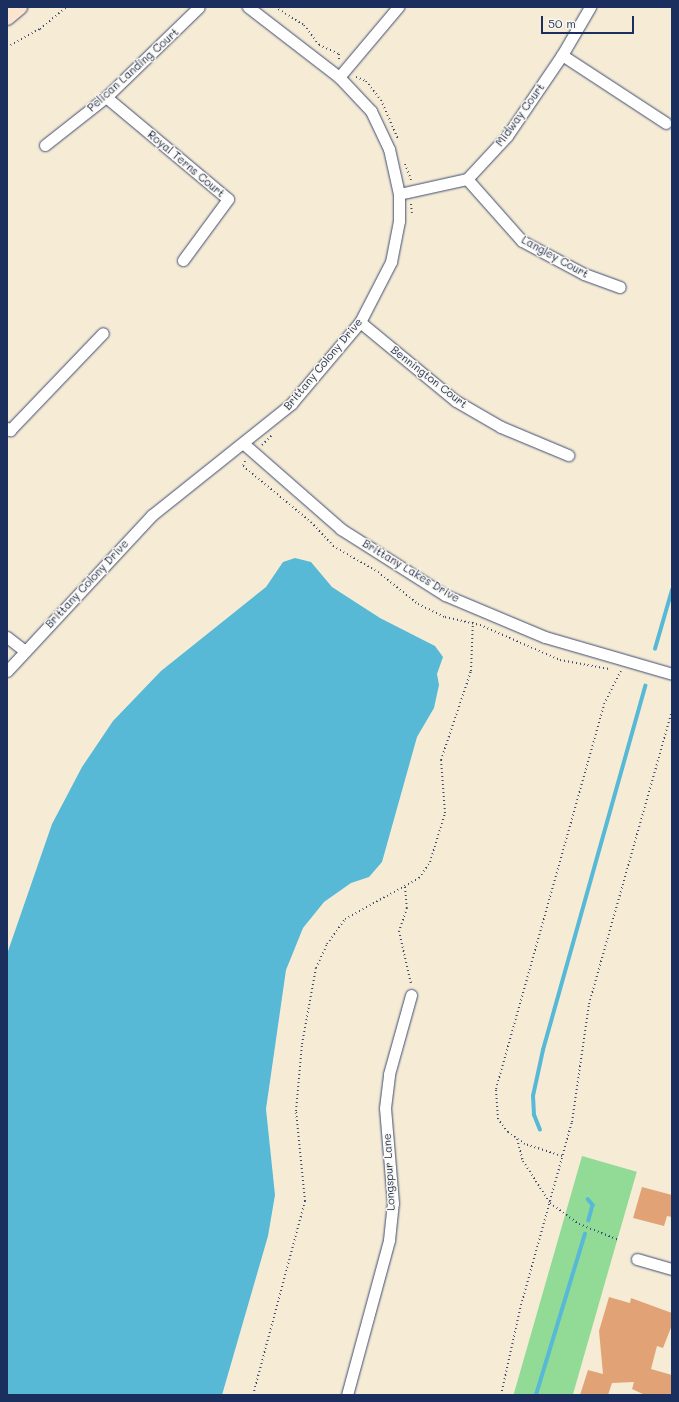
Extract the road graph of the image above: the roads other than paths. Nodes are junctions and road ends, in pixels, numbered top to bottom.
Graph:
1 (19, 7) edge
2 (199, 7) edge
3 (248, 7) edge
4 (398, 7) edge
5 (590, 7) edge
6 (7, 17) edge
7 (562, 56) junction
8 (339, 78) junction
9 (106, 97) junction
10 (666, 123) dead end
11 (45, 145) dead end
12 (467, 179) junction
13 (399, 194) junction
14 (183, 260) dead end
15 (620, 287) dead end
16 (360, 322) junction
17 (103, 333) dead end
18 (7, 428) edge
19 (244, 444) junction
20 (568, 455) dead end
21 (7, 637) edge
22 (25, 651) junction
23 (7, 671) edge
24 (672, 674) edge
25 (412, 996) road end
26 (637, 1260) dead end
27 (672, 1270) edge
28 (347, 1395) edge

1 - 6 street
2 - 9 street, Pelican Landing Court
3 - 8 street, Brittany Colony Drive
4 - 8 street
5 - 7 street, Midway Court
7 - 10 street
7 - 12 street, Midway Court
8 - 13 street, Brittany Colony Drive
9 - 11 street, Pelican Landing Court
9 - 14 street, Royal Terns Court
12 - 13 street
12 - 15 street, Langley Court
13 - 16 street, Brittany Colony Drive
16 - 19 street, Brittany Colony Drive
16 - 20 street, Bennington Court
17 - 18 street
19 - 22 street, Brittany Colony Drive
19 - 24 street, Brittany Lakes Drive
21 - 22 street
22 - 23 street, Brittany Colony Drive
25 - 28 street, Longspur Lane
26 - 27 street

